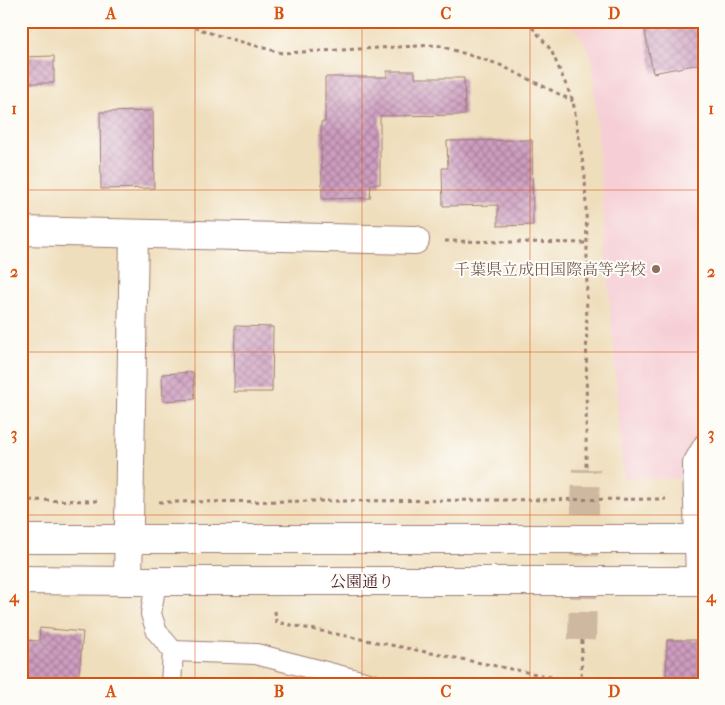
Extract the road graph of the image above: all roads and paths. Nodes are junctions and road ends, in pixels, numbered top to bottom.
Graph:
1 (179, 21) edge
2 (527, 21) edge
3 (573, 101) junction
4 (21, 231) edge
5 (134, 234) junction
6 (415, 240) joint
7 (587, 242) junction
8 (704, 444) edge
9 (586, 470) tunnel mouth
10 (694, 499) junction
11 (21, 500) edge
12 (129, 500) junction
13 (21, 539) edge
14 (129, 539) junction
15 (699, 539) edge
16 (21, 580) edge
17 (128, 581) junction
18 (156, 581) junction
19 (700, 581) edge
20 (275, 607) dead end
21 (582, 640) tunnel mouth
22 (173, 651) junction
23 (581, 683) edge
24 (170, 684) edge
25 (372, 684) edge

1 - 3 path
2 - 3 path
3 - 7 path
4 - 5 street
5 - 6 street
5 - 12 street
6 - 7 path
7 - 9 path
8 - 10 lane
10 - 12 path
10 - 15 lane
11 - 12 path
12 - 14 street
13 - 14 street
14 - 15 street
14 - 17 street
15 - 19 lane
16 - 17 street, 公園通り
17 - 18 street, 公園通り
18 - 19 street, 公園通り
18 - 22 lane
20 - 23 path
21 - 23 path
22 - 24 lane
22 - 25 lane

